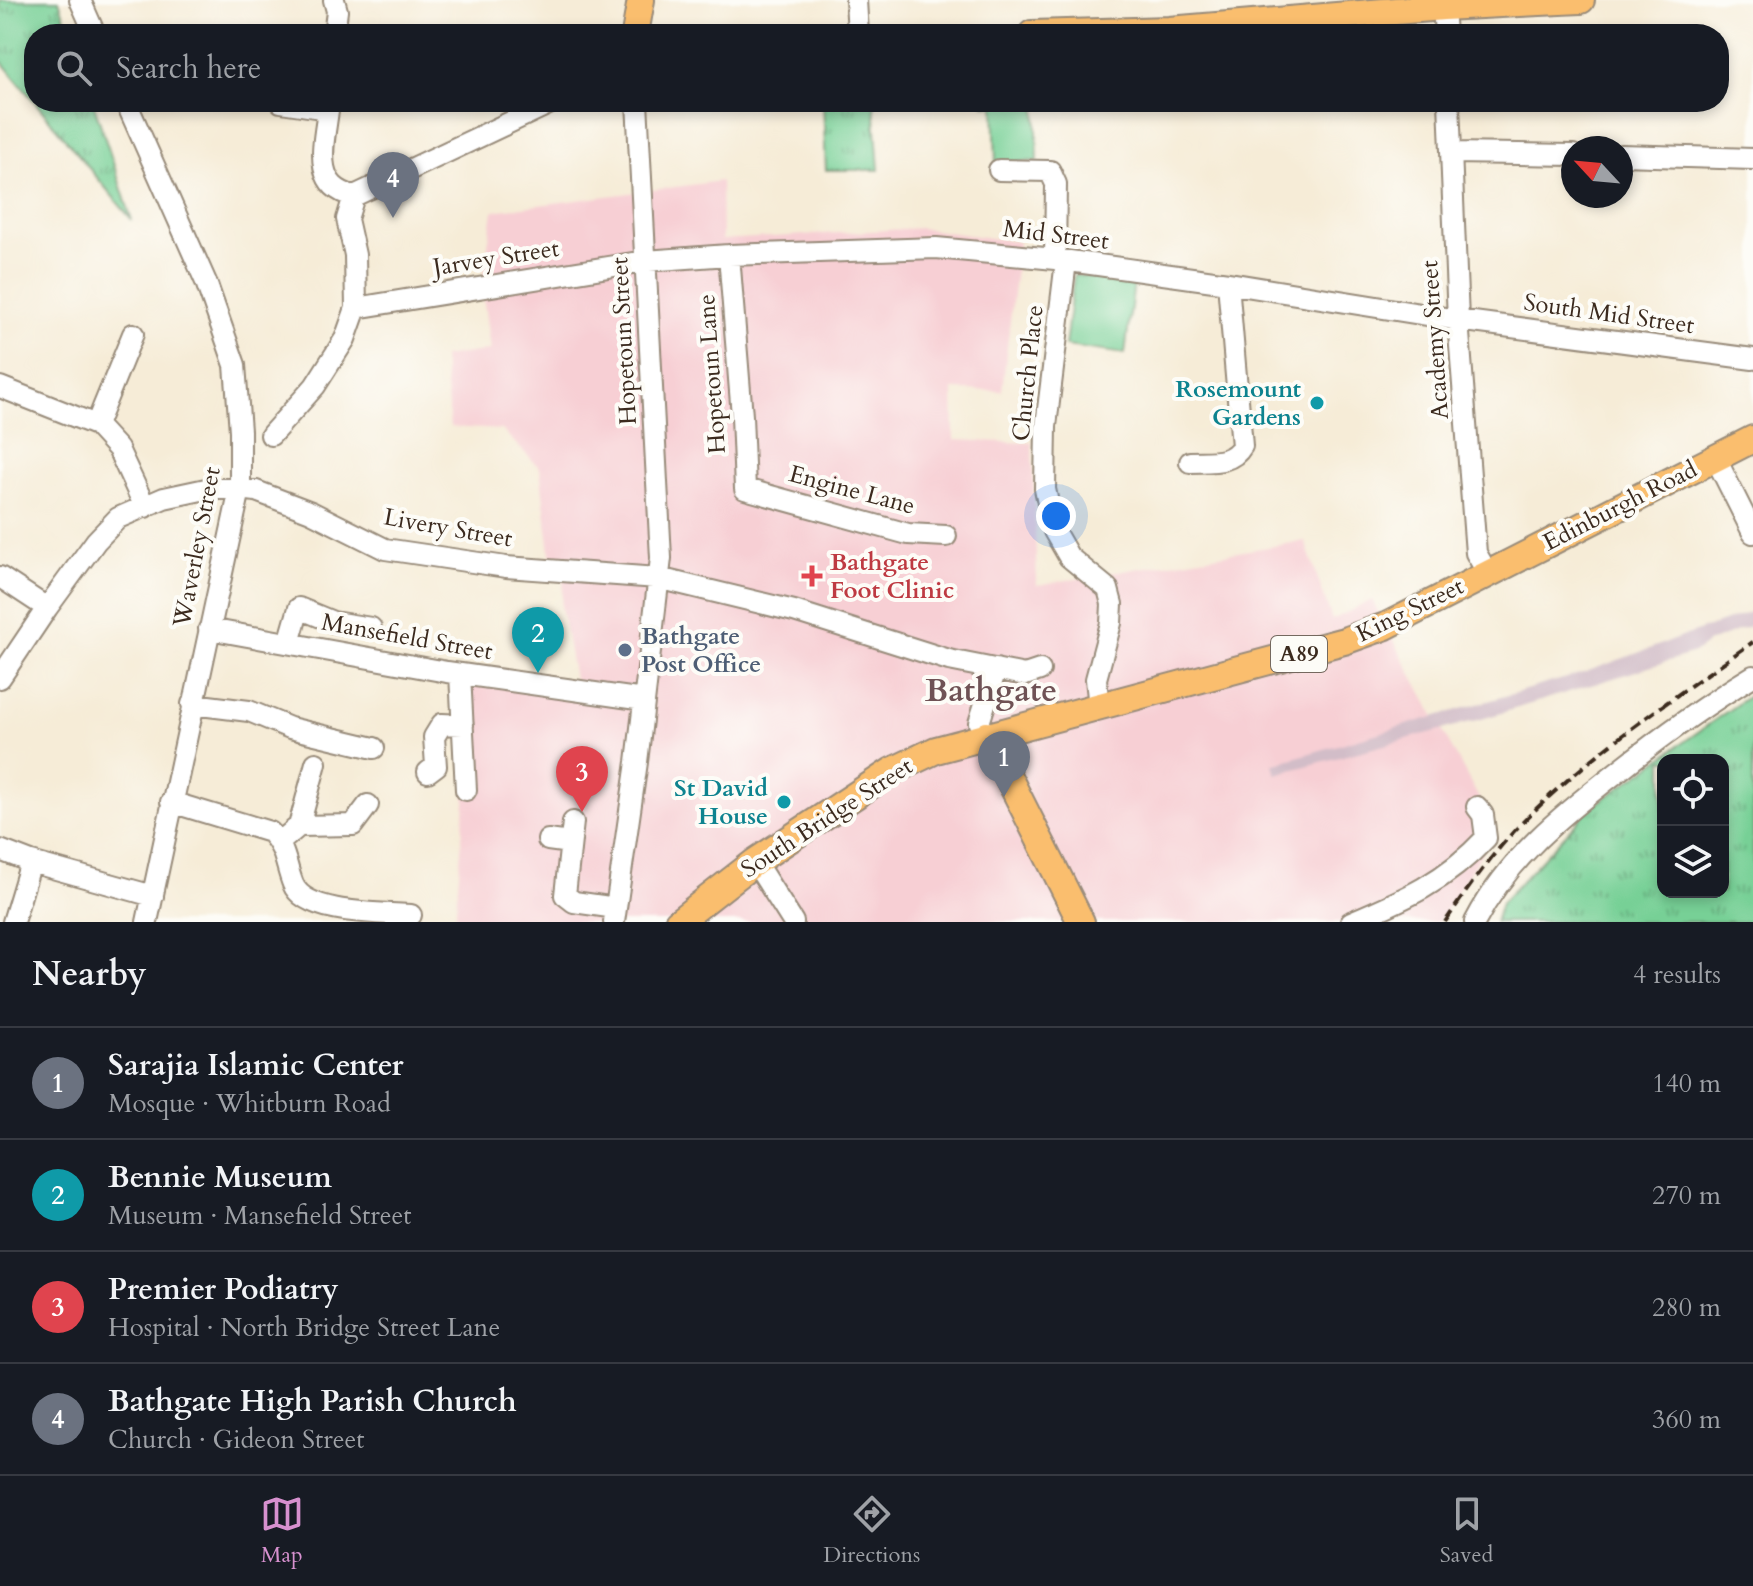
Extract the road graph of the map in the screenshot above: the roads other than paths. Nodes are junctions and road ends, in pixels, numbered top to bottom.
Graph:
1 (80, 0) edge
2 (334, 0) edge
3 (641, 0) edge
4 (856, 0) edge
5 (1581, 0) edge
6 (1443, 7) junction
7 (1346, 8) edge
8 (91, 24) edge
9 (335, 24) edge
10 (637, 24) edge
11 (857, 24) edge
12 (1217, 24) edge
13 (1444, 24) edge
14 (130, 112) edge
15 (327, 112) edge
16 (529, 112) edge
17 (638, 112) edge
18 (1450, 112) edge
19 (1452, 153) junction
20 (1561, 155) edge
21 (1633, 155) edge
22 (1753, 159) edge
23 (999, 170) dead end
24 (354, 196) junction
25 (729, 255) junction
26 (1060, 260) junction
27 (645, 261) junction
28 (1228, 283) junction
29 (356, 308) junction
30 (1458, 320) junction
31 (133, 334) dead end
32 (1753, 359) edge
33 (0, 387) edge
34 (96, 425) junction
35 (271, 435) dead end
36 (1753, 439) edge
37 (1198, 459) dead end
38 (1716, 459) junction
39 (240, 489) junction
40 (745, 489) joint
41 (145, 507) junction
42 (1753, 533) edge
43 (946, 536) dead end
44 (1487, 572) junction
45 (0, 577) edge
46 (658, 578) junction
47 (47, 608) junction
48 (371, 628) dead end
49 (209, 629) junction
50 (289, 643) junction
51 (996, 669) junction
52 (1040, 670) dead end
53 (460, 674) junction
54 (1753, 676) edge
55 (0, 678) edge
56 (644, 700) junction
57 (192, 704) junction
58 (1099, 707) junction
59 (463, 725) junction
60 (987, 735) junction
61 (374, 748) dead end
62 (316, 763) dead end
63 (428, 772) dead end
64 (466, 790) dead end
65 (171, 802) junction
66 (368, 805) dead end
67 (1477, 807) dead end
68 (573, 822) dead end
69 (299, 826) junction
70 (548, 840) dead end
71 (280, 842) junction
72 (570, 843) junction
73 (0, 850) edge
74 (31, 862) junction
75 (755, 862) junction
76 (153, 896) junction
77 (411, 915) dead end
78 (615, 915) edge
79 (13, 922) edge
80 (147, 922) edge
81 (678, 922) edge
82 (793, 922) edge
83 (1081, 922) edge
84 (1351, 922) edge
85 (1475, 922) edge

1 - 8 street
2 - 9 street
3 - 10 main road
4 - 11 street
5 - 6 main road
6 - 7 main road
6 - 13 street
7 - 12 main road
14 - 39 street, Waverley Street
15 - 24 street
16 - 24 street
17 - 27 street, Hopetoun Street
18 - 19 street, Academy Street
19 - 20 street
19 - 30 street, Academy Street
21 - 22 street
23 - 26 street, Church Place
24 - 29 street
25 - 26 street, Mid Street
25 - 27 street, Mid Street
25 - 40 street, Hopetoun Lane
26 - 28 street, Mid Street
26 - 58 street, Church Place
27 - 29 street, Jarvey Street
27 - 46 street, Hopetoun Street
28 - 30 street, Mid Street
28 - 37 street
29 - 35 street
30 - 32 street, South Mid Street
30 - 44 street, Academy Street
31 - 34 street
33 - 34 street
34 - 41 street
36 - 38 main road, Edinburgh Road / A89
38 - 42 street
38 - 44 main road, Edinburgh Road / A89
39 - 41 street, Livery Street
39 - 46 street, Livery Street
39 - 49 street, Waverley Street
40 - 43 street, Engine Lane
41 - 47 street, Livery Street
44 - 58 main road, King Street / A89
45 - 47 street
46 - 51 street, Livery Street
46 - 56 street, Hopetoun Street
47 - 55 street, Livery Street
48 - 50 street
49 - 50 street, Mansefield Street
49 - 57 street, Waverley Street
50 - 53 street, Mansefield Street
51 - 52 street, Livery Street
51 - 60 street
53 - 56 street, Mansefield Street
53 - 59 street
54 - 85 street
56 - 78 street, Hopetoun Street
57 - 61 street
57 - 65 street, Waverley Street
58 - 60 main road, A89
59 - 63 street
59 - 64 street
60 - 75 main road, South Bridge Street / A89
60 - 83 main road
62 - 69 street
65 - 71 street
65 - 76 street, Waverley Street
66 - 69 street
67 - 84 street
68 - 72 street
69 - 71 street
70 - 72 street
71 - 77 street
72 - 78 street
73 - 74 street
74 - 76 street
74 - 79 street
75 - 81 main road, South Bridge Street / A89
75 - 82 street
76 - 80 street, Waverley Street

